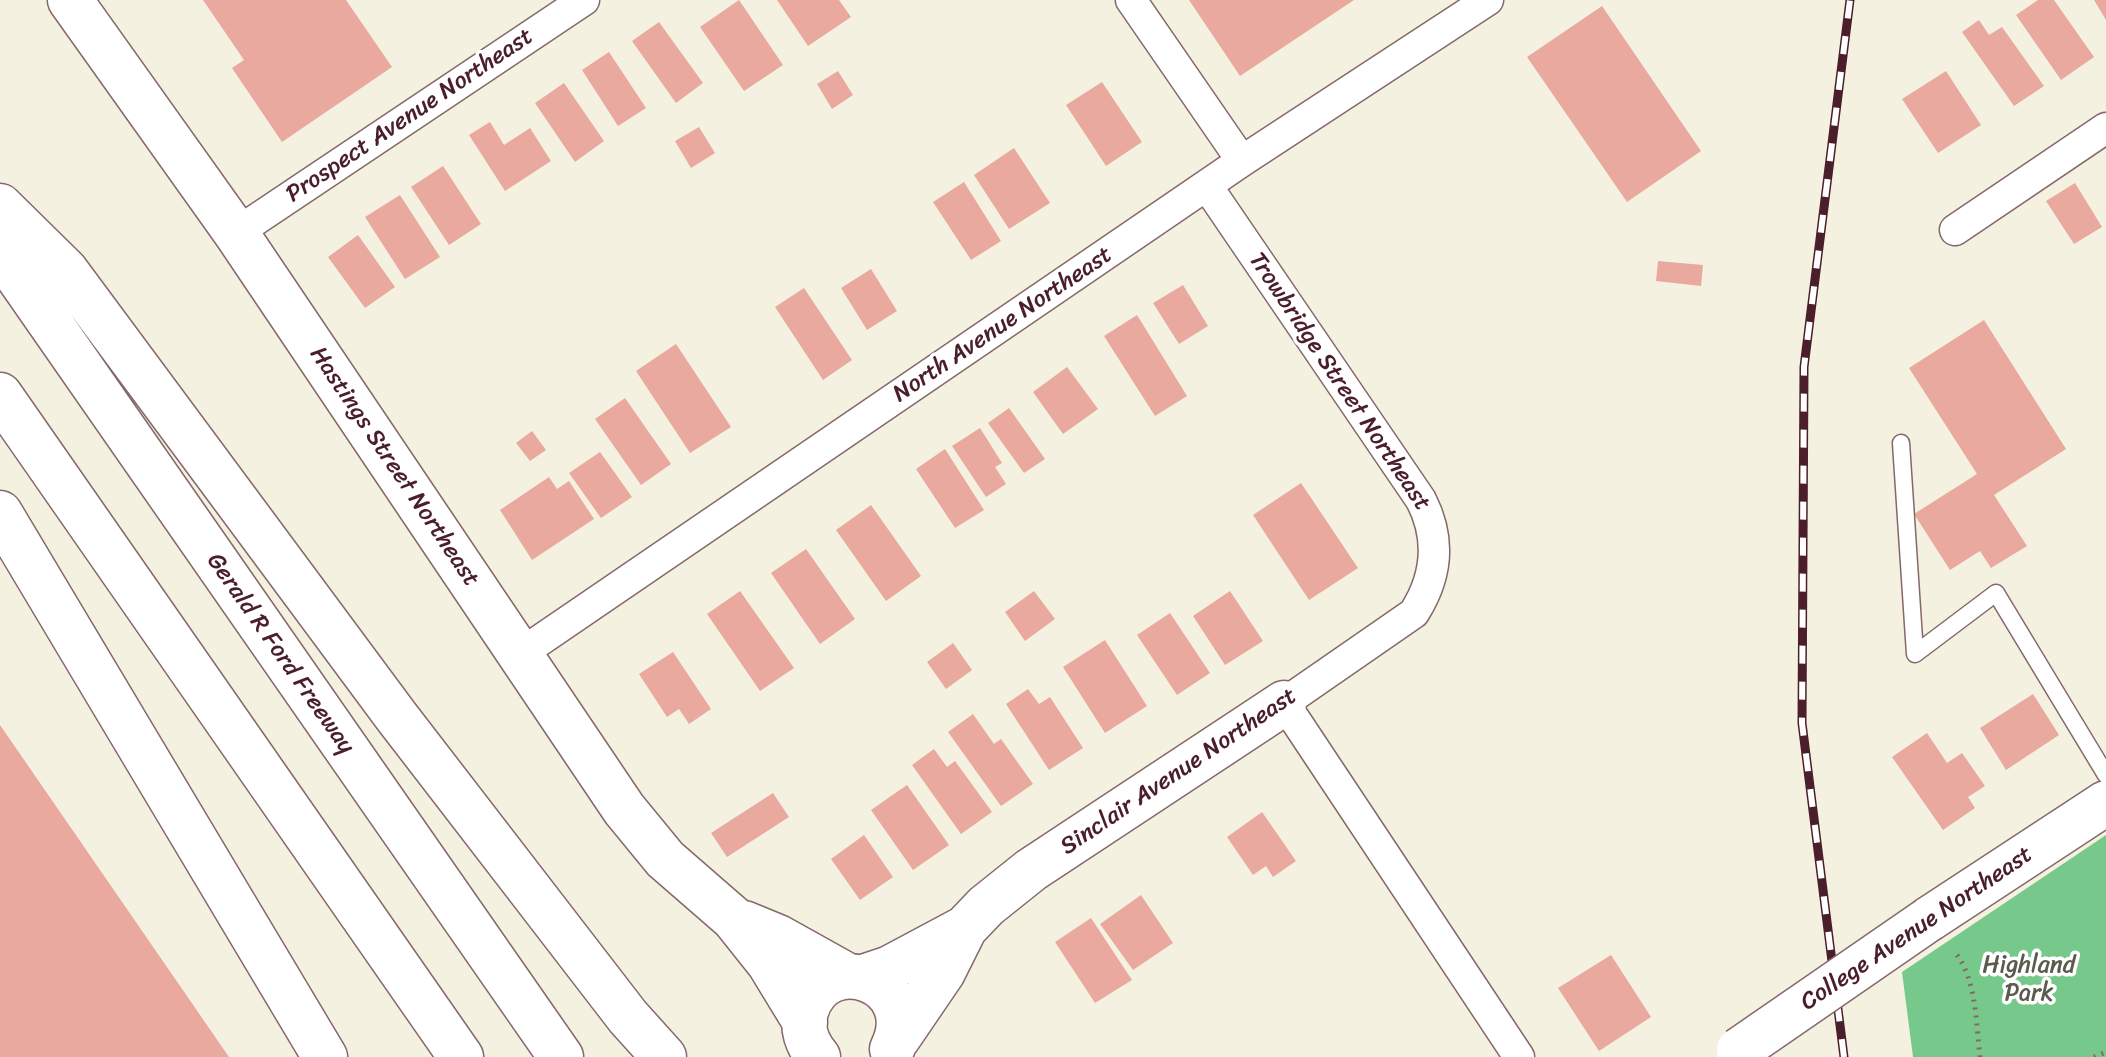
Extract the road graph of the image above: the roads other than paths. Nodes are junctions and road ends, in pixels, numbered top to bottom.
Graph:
1 (70, 0) edge
2 (584, 0) edge
3 (1131, 0) edge
4 (1488, 0) edge
5 (2106, 128) edge
6 (1242, 161) junction
7 (1207, 186) junction
8 (0, 206) edge
9 (1955, 230) dead end
10 (236, 233) junction
11 (0, 251) edge
12 (0, 395) edge
13 (1901, 443) dead end
14 (0, 513) edge
15 (1399, 625) joint
16 (520, 654) junction
17 (1284, 703) junction
18 (2106, 775) edge
19 (2106, 803) edge
20 (734, 919) junction
21 (965, 928) junction
22 (855, 977) junction
23 (811, 1040) edge
24 (893, 1050) edge
25 (1734, 1054) edge
26 (325, 1057) edge
27 (461, 1057) edge
28 (561, 1057) edge
29 (664, 1057) edge
30 (1519, 1057) edge

1 - 10 main road, Hastings Street Northeast
2 - 10 street, Prospect Avenue Northeast
3 - 6 street
4 - 6 street, North Avenue Northeast
5 - 9 street
6 - 7 street, North Avenue Northeast
7 - 15 street, Trowbridge Street Northeast
7 - 16 street, North Avenue Northeast
8 - 29 main road
10 - 16 main road, Hastings Street Northeast
11 - 28 main road, Gerald R Ford Freeway
12 - 27 main road
13 - 18 lane
14 - 26 main road
15 - 17 street, Sinclair Avenue Northeast
16 - 20 main road, Hastings Street Northeast
17 - 21 main road, Sinclair Avenue Northeast
17 - 30 street
19 - 25 main road, College Avenue Northeast, bridge
20 - 22 main road, Hastings Street Northeast
20 - 23 main road, Hastings Street Northeast
21 - 22 main road, Sinclair Avenue Northeast
21 - 24 main road, Sinclair Avenue Northeast
22 - 23 main road, Sinclair Avenue Northeast
22 - 24 main road, Hastings Street Northeast

